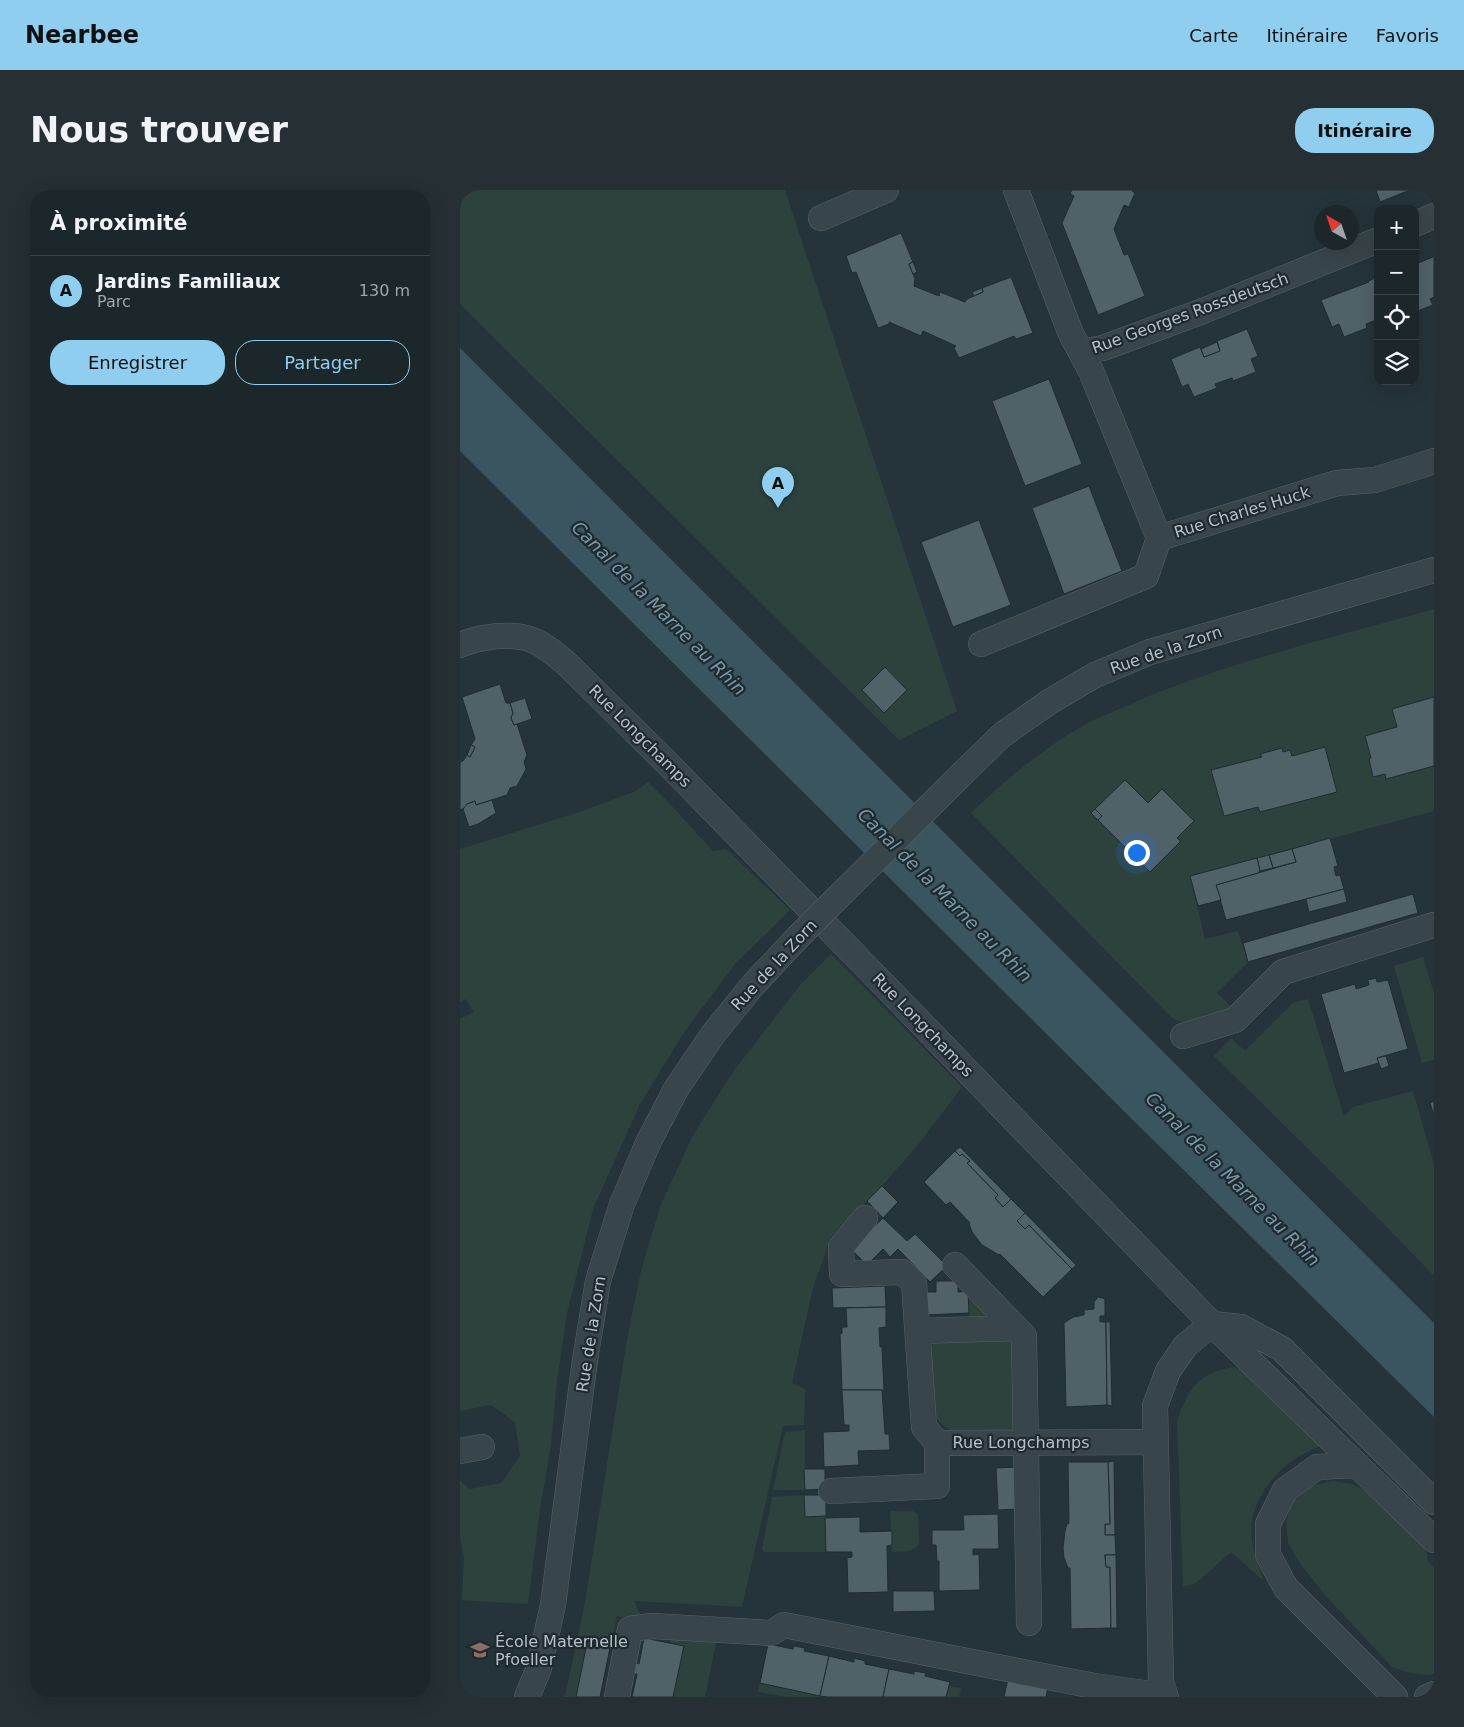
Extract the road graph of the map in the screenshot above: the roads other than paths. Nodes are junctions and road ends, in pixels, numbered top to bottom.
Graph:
1 (886, 190) edge
2 (1016, 190) edge
3 (1434, 216) edge
4 (821, 218) dead end
5 (1419, 222) edge
6 (1374, 242) edge
7 (1081, 352) junction
8 (1434, 461) edge
9 (1159, 538) junction
10 (1434, 570) edge
11 (981, 644) dead end
12 (460, 645) edge
13 (1433, 927) edge
14 (1184, 1036) dead end
15 (865, 1218) dead end
16 (954, 1264) dead end
17 (1212, 1324) junction
18 (1016, 1328) junction
19 (918, 1335) junction
20 (1027, 1442) junction
21 (1154, 1442) junction
22 (938, 1443) junction
23 (1357, 1465) junction
24 (832, 1491) dead end
25 (1434, 1502) edge
26 (1434, 1540) edge
27 (1029, 1623) dead end
28 (1164, 1692) edge
29 (1115, 1693) edge
30 (1434, 1694) edge
31 (527, 1697) edge
32 (617, 1697) edge
33 (1395, 1697) edge
34 (1427, 1697) edge

1 - 4 street
2 - 7 street, Rue Georges Rossdeutsch
3 - 5 street
6 - 7 street, Rue Georges Rossdeutsch
7 - 9 street, Rue Charles Huck
8 - 9 street, Rue Charles Huck
9 - 11 street
10 - 31 street, Rue de la Zorn, bridge
12 - 17 street, Rue Longchamps
13 - 14 street
15 - 19 street, Rue Longchamps
16 - 18 street
17 - 21 street
17 - 23 street, Rue Longchamps
17 - 25 street
18 - 19 street
18 - 20 street
19 - 22 street, Rue Longchamps
20 - 21 street, Rue Longchamps
20 - 22 street, Rue Longchamps
20 - 27 street
21 - 28 street
22 - 24 street
23 - 26 street, Rue Longchamps
23 - 33 street
28 - 29 street
29 - 32 street
30 - 34 street

